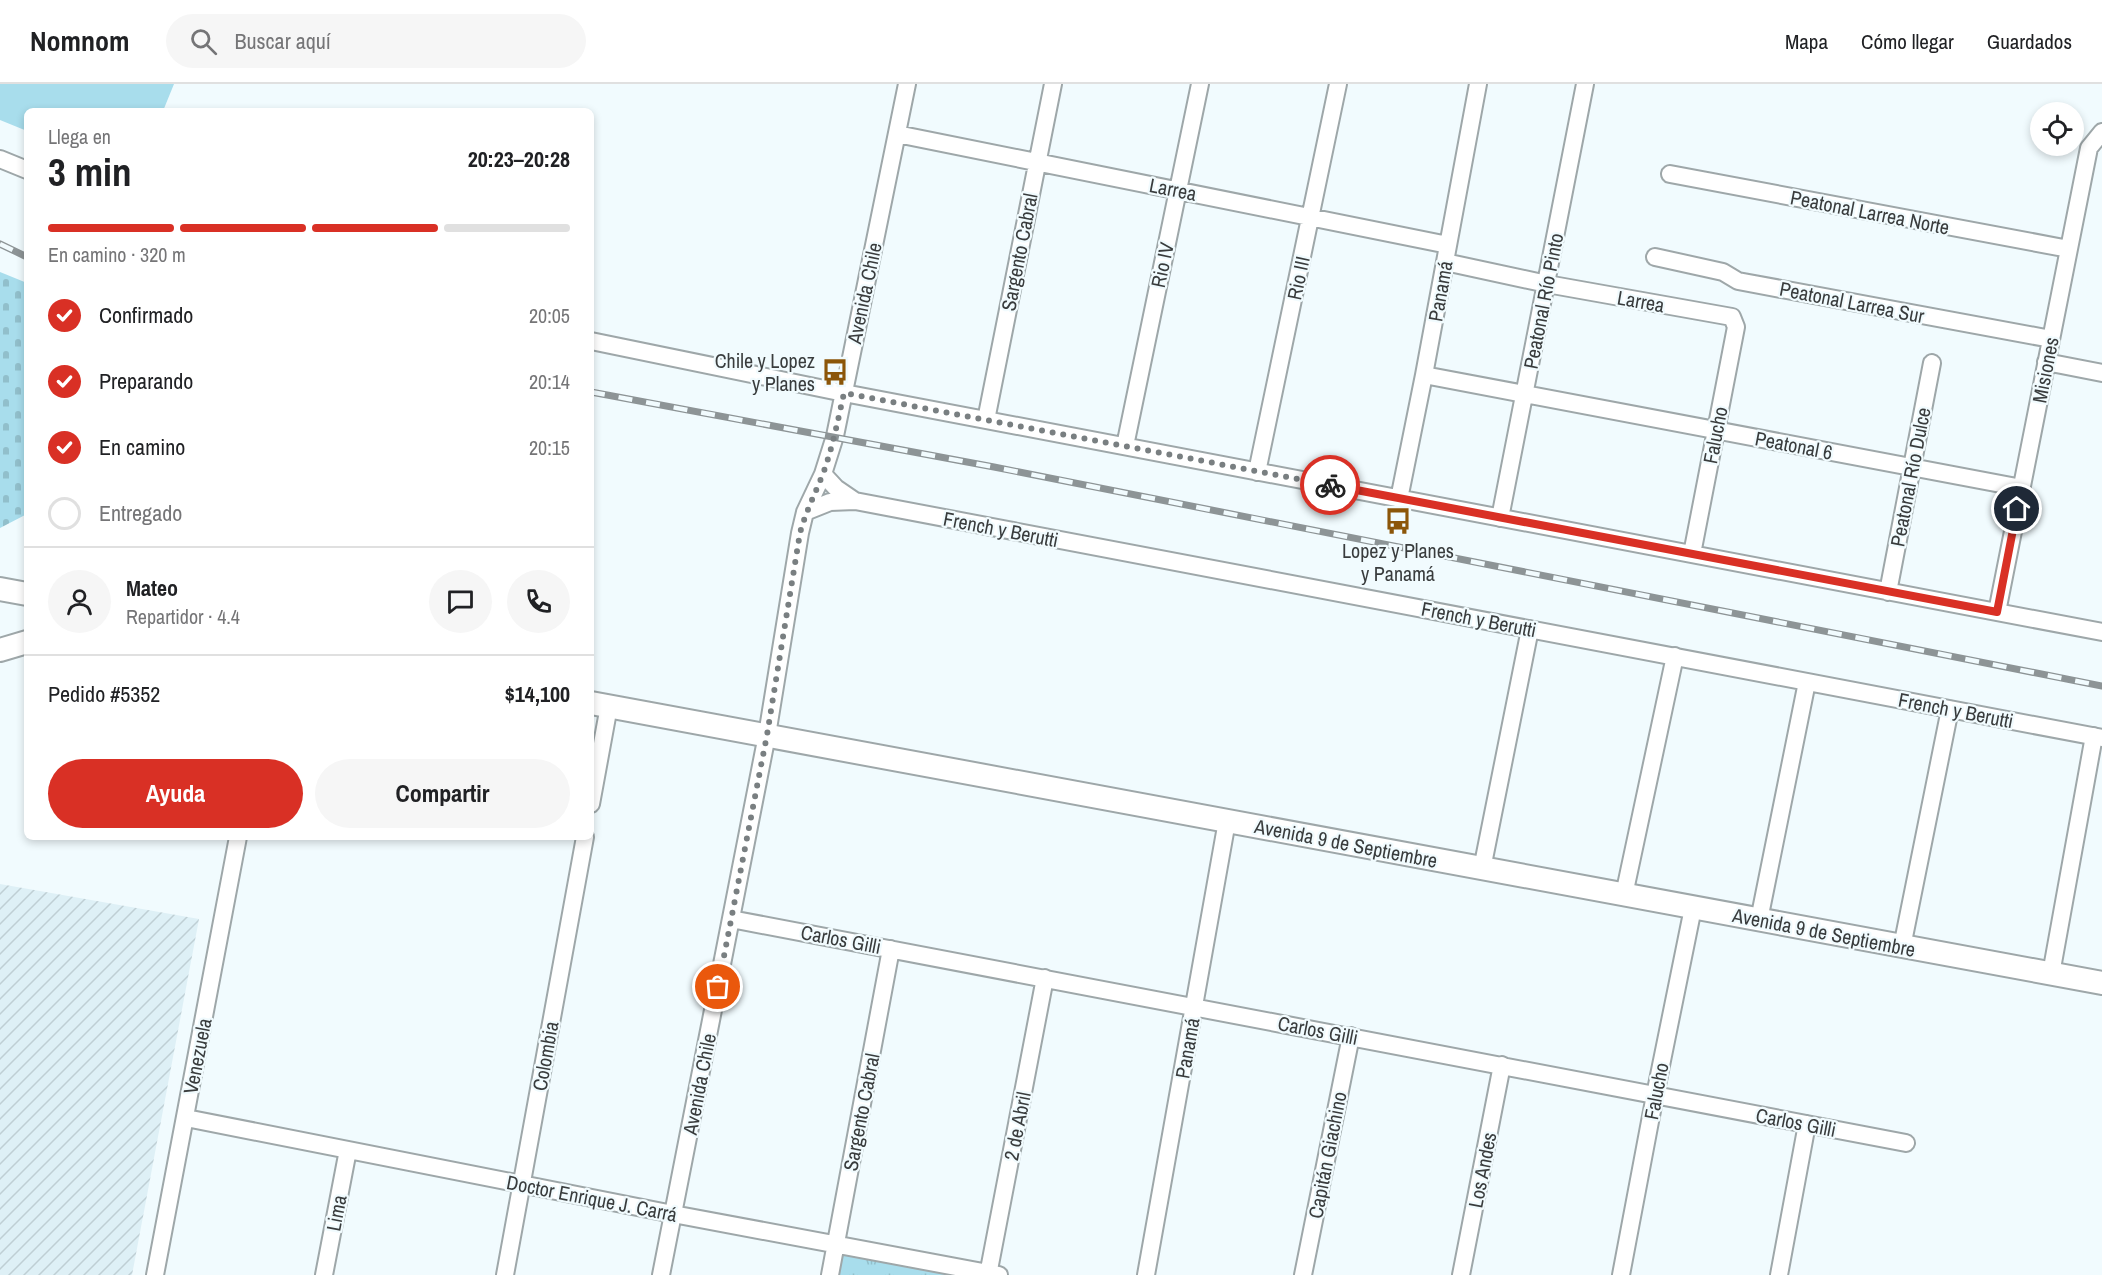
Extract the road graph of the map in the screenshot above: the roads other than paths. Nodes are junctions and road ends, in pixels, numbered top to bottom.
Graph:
1 (907, 84) edge
2 (1053, 84) edge
3 (1200, 84) edge
4 (1338, 84) edge
5 (1478, 84) edge
6 (1585, 84) edge
7 (2102, 132) edge
8 (897, 134) junction
9 (0, 159) edge
10 (1037, 162) junction
11 (24, 169) edge
12 (1670, 174) dead end
13 (1178, 190) junction
14 (1310, 217) junction
15 (2069, 249) junction
16 (1447, 253) junction
17 (1655, 257) dead end
18 (1547, 284) junction
19 (1732, 317) joint
20 (2051, 339) junction
21 (594, 342) edge
22 (2046, 362) junction
23 (1932, 363) dead end
24 (2102, 373) edge
25 (1424, 375) junction
26 (844, 393) junction
27 (1525, 394) junction
28 (986, 420) junction
29 (1716, 430) junction
30 (1125, 446) junction
31 (1912, 467) junction
32 (1257, 472) junction
33 (823, 474) junction
34 (2022, 488) junction
35 (1399, 499) junction
36 (855, 501) junction
37 (805, 512) junction
38 (1500, 518) junction
39 (1692, 554) junction
40 (0, 589) edge
41 (1888, 592) junction
42 (24, 593) edge
43 (1997, 612) junction
44 (1530, 629) junction
45 (2102, 632) edge
46 (24, 643) edge
47 (0, 650) edge
48 (1675, 656) junction
49 (1807, 681) junction
50 (600, 704) edge
51 (1950, 709) junction
52 (767, 735) junction
53 (2098, 737) edge
54 (594, 771) edge
55 (1227, 821) junction
56 (237, 840) edge
57 (584, 840) edge
58 (1482, 869) junction
59 (1624, 895) junction
60 (1693, 908) junction
61 (731, 919) junction
62 (1759, 920) junction
63 (1902, 947) junction
64 (891, 949) junction
65 (2051, 974) junction
66 (1045, 978) junction
67 (2102, 983) edge
68 (1195, 1006) junction
69 (1351, 1036) junction
70 (1502, 1065) junction
71 (1655, 1095) junction
72 (186, 1118) junction
73 (1807, 1124) junction
74 (1906, 1143) dead end
75 (348, 1150) junction
76 (522, 1184) junction
77 (673, 1214) junction
78 (836, 1244) junction
79 (992, 1274) edge
80 (154, 1275) edge
81 (324, 1275) edge
82 (505, 1275) edge
83 (662, 1275) edge
84 (830, 1275) edge
85 (1146, 1275) edge
86 (1303, 1275) edge
87 (1461, 1275) edge
88 (1621, 1275) edge
89 (1779, 1275) edge

1 - 8 street, Avenida Chile
2 - 10 street, Sargento Cabral
3 - 13 street, Rio IV
4 - 14 street, Rio III
5 - 16 street, Panamá
6 - 18 street, Peatonal Río Pinto
7 - 15 street, Misiones
8 - 10 street, Larrea
8 - 26 street, Avenida Chile
9 - 11 street
10 - 13 street, Larrea
10 - 28 street, Sargento Cabral
12 - 15 street, Peatonal Larrea Norte
13 - 14 street, Larrea
13 - 30 street, Rio IV
14 - 16 street, Larrea
14 - 32 street, Rio III
15 - 20 street, Misiones
16 - 18 street, Larrea
16 - 25 street, Panamá
17 - 20 street, Peatonal Larrea Sur
18 - 19 street, Larrea
18 - 27 street, Peatonal Río Pinto
19 - 29 street, Falucho
20 - 22 street, Misiones
21 - 26 street
22 - 24 street
22 - 34 street, Misiones
23 - 31 street, Peatonal Río Dulce
25 - 27 street, Peatonal 6
25 - 35 street, Panamá
26 - 28 street
26 - 33 street, Avenida Chile
27 - 29 street, Peatonal 6
27 - 38 street, Peatonal Río Pinto
28 - 30 street
29 - 31 street, Peatonal 6
29 - 39 street, Falucho
30 - 32 street
31 - 34 street, Peatonal 6
31 - 41 street, Peatonal Río Dulce
32 - 35 street
33 - 36 street, French y Berutti
33 - 37 street, Avenida Chile
34 - 43 street, Misiones
35 - 38 street
36 - 37 street, French y Berutti
36 - 44 street, French y Berutti
37 - 52 street, Avenida Chile
38 - 39 street
39 - 41 street
40 - 42 street
41 - 43 street
43 - 45 street
44 - 48 street, French y Berutti
44 - 58 street
46 - 47 street
48 - 49 street, French y Berutti
48 - 59 street
49 - 51 street, French y Berutti
49 - 62 street
50 - 52 street, Avenida 9 de Septiembre
50 - 54 street
51 - 53 street, French y Berutti
51 - 63 street
52 - 55 street, Avenida 9 de Septiembre
52 - 61 street, Avenida Chile
53 - 65 street
55 - 58 street, Avenida 9 de Septiembre
55 - 68 street, Panamá
56 - 72 street, Venezuela
57 - 76 street, Colombia
58 - 59 street, Avenida 9 de Septiembre
59 - 60 street, Avenida 9 de Septiembre
60 - 62 street, Avenida 9 de Septiembre
60 - 71 street, Falucho
61 - 64 street, Carlos Gilli
61 - 77 street, Avenida Chile
62 - 63 street, Avenida 9 de Septiembre
63 - 65 street, Avenida 9 de Septiembre
64 - 66 street, Carlos Gilli
64 - 78 street, Sargento Cabral
65 - 67 street, Avenida 9 de Septiembre
66 - 68 street, Carlos Gilli
66 - 79 street, 2 de Abril
68 - 69 street, Carlos Gilli
68 - 85 street, Panamá
69 - 70 street, Carlos Gilli
69 - 86 street, Capitán Giachino
70 - 71 street, Carlos Gilli
70 - 87 street, Los Andes
71 - 73 street, Carlos Gilli
71 - 88 street, Falucho
72 - 75 street, Doctor Enrique J. Carrá
72 - 80 street, Venezuela
73 - 74 street, Carlos Gilli
73 - 89 street
75 - 76 street, Doctor Enrique J. Carrá
75 - 81 street, Lima
76 - 77 street, Doctor Enrique J. Carrá
76 - 82 street, Colombia
77 - 78 street, Doctor Enrique J. Carrá
77 - 83 street, Avenida Chile
78 - 79 street, Doctor Enrique J. Carrá
78 - 84 street, Sargento Cabral

